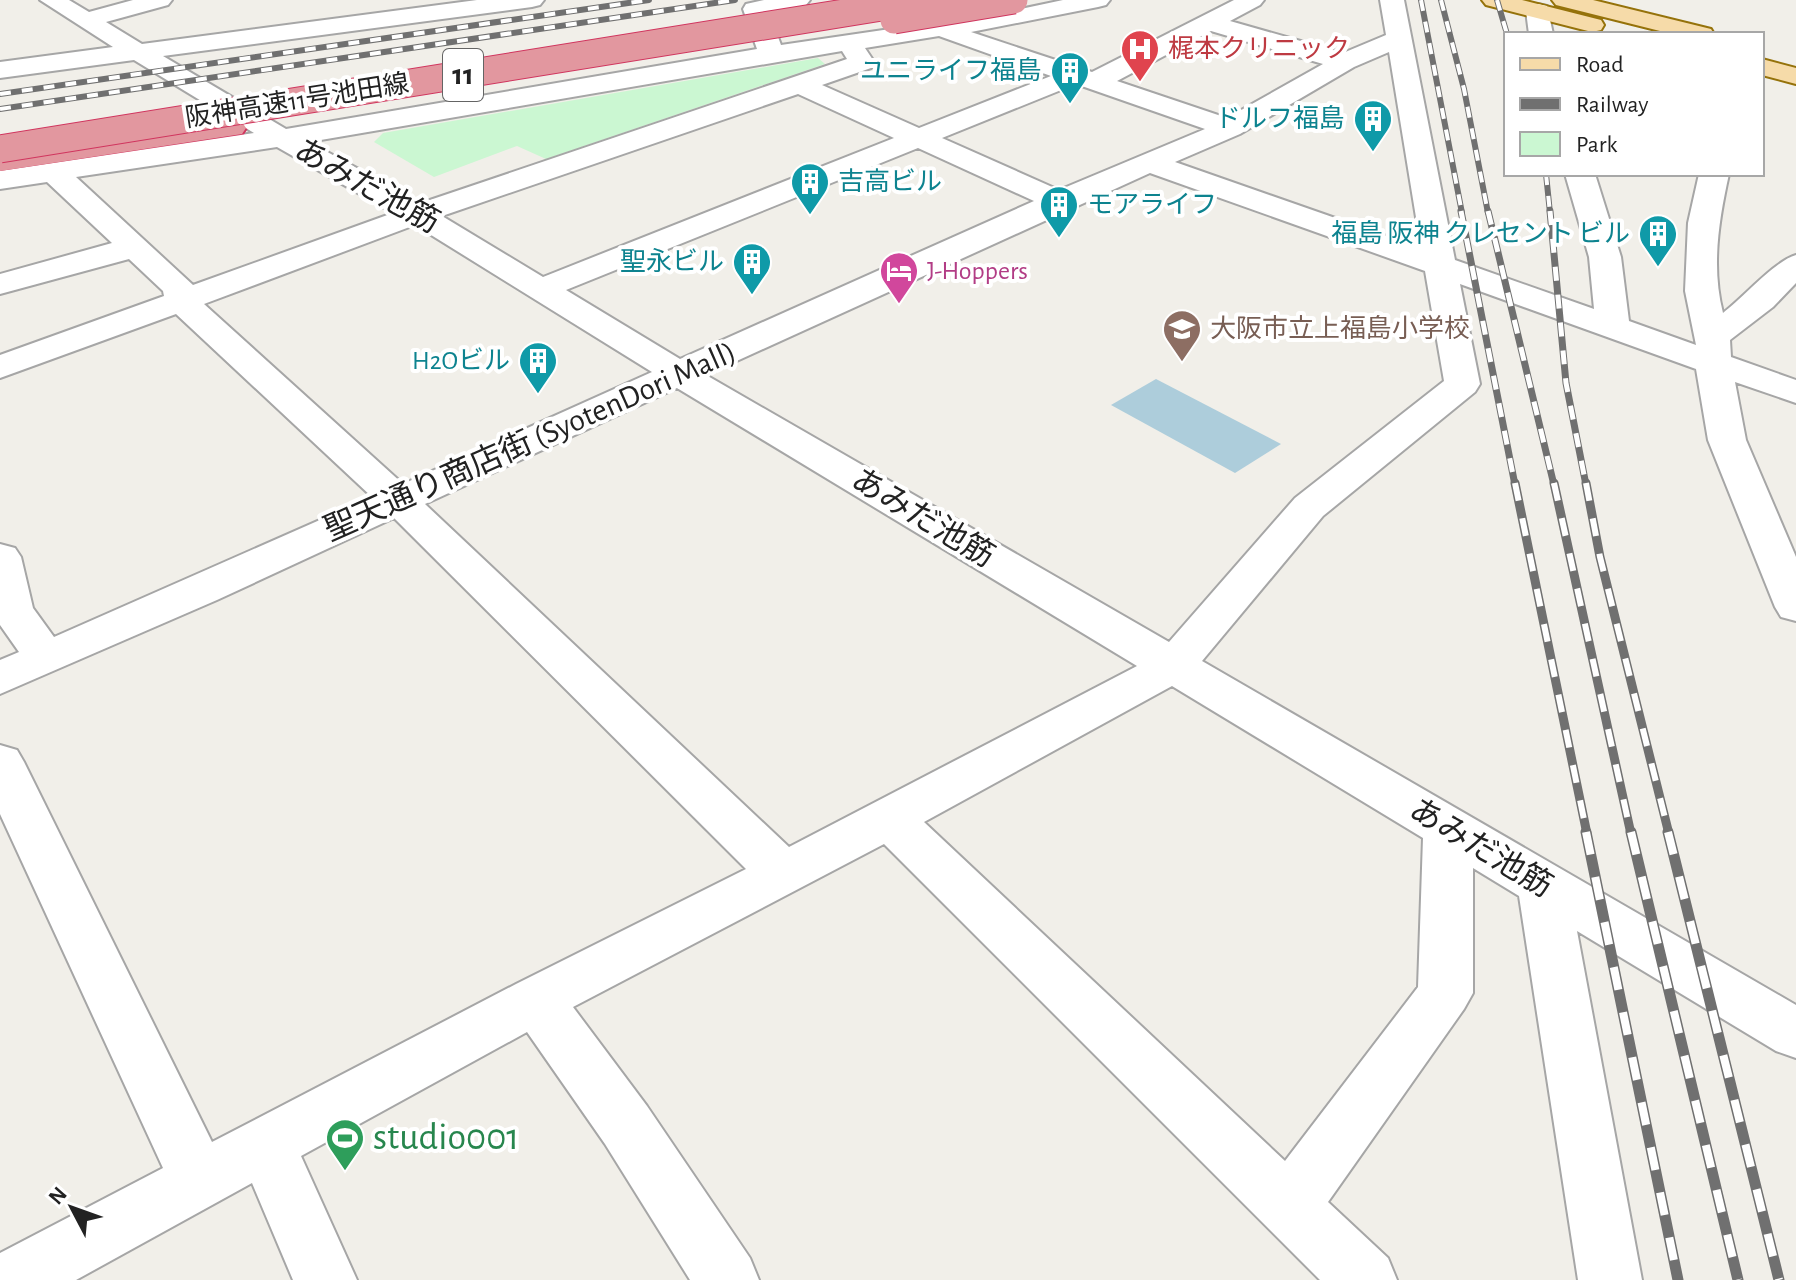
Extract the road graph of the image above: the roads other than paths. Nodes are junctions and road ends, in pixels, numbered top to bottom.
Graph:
1 (52, 0) edge
2 (160, 0) edge
3 (532, 0) edge
4 (798, 0) edge
5 (830, 0) edge
6 (925, 0) edge
7 (1014, 0) edge
8 (1098, 0) edge
9 (1252, 0) edge
10 (1392, 0) edge
11 (1494, 0) edge
12 (1564, 0) edge
13 (86, 20) junction
14 (1208, 22) junction
15 (1540, 22) edge
16 (942, 30) junction
17 (1615, 32) edge
18 (1694, 32) edge
19 (1398, 39) junction
20 (850, 42) junction
21 (137, 52) junction
22 (772, 54) junction
23 (1796, 57) edge
24 (1345, 62) junction
25 (1764, 64) edge
26 (1764, 64) edge
27 (0, 70) edge
28 (1796, 76) edge
29 (1085, 78) junction
30 (800, 85) junction
31 (1230, 128) junction
32 (0, 132) edge
33 (283, 139) junction
34 (918, 139) junction
35 (0, 149) edge
36 (0, 162) edge
37 (1151, 163) junction
38 (53, 172) junction
39 (1581, 176) edge
40 (1714, 176) edge
41 (0, 180) edge
42 (1059, 201) junction
43 (418, 214) junction
44 (135, 247) junction
45 (1796, 265) edge
46 (1441, 267) junction
47 (0, 284) edge
48 (541, 289) junction
49 (1761, 300) junction
50 (181, 301) junction
51 (1796, 311) edge
52 (1612, 325) junction
53 (1713, 350) junction
54 (0, 367) edge
55 (678, 373) junction
56 (1796, 392) edge
57 (398, 500) junction
58 (0, 557) edge
59 (1796, 607) edge
60 (45, 657) junction
61 (1173, 666) junction
62 (0, 678) edge
63 (0, 762) edge
64 (889, 819) junction
65 (1448, 828) junction
66 (783, 873) junction
67 (1543, 886) junction
68 (536, 1000) junction
69 (1796, 1034) edge
70 (266, 1144) junction
71 (199, 1180) junction
72 (1289, 1205) junction
73 (13, 1280) edge
74 (325, 1280) edge
75 (727, 1280) edge
76 (1365, 1280) edge
77 (1610, 1280) edge

1 - 13 street, あみだ池筋
2 - 13 street
3 - 21 street
4 - 22 street
5 - 32 highway, 阪神高速11号池田線 / 11
6 - 35 highway, 阪神高速11号池田線 / 11, bridge
7 - 36 highway, 11, bridge
8 - 16 street
9 - 14 street
10 - 19 street
11 - 15 main road
12 - 18 main road
13 - 21 street, あみだ池筋
14 - 24 street
14 - 29 street
15 - 17 main road
16 - 20 street
16 - 29 street
19 - 24 street
19 - 46 street
20 - 22 street
20 - 30 street
21 - 27 street
21 - 33 street, あみだ池筋
22 - 33 street
23 - 25 main road
24 - 31 street
26 - 28 main road
29 - 31 street
29 - 34 street
30 - 34 street
30 - 43 street
31 - 37 street
33 - 38 street
33 - 43 street, あみだ池筋
34 - 42 street
34 - 48 street
37 - 42 street, 聖天通り商店街 (SyotenDori Mall)
37 - 46 street
38 - 41 street
38 - 44 street
39 - 52 street
40 - 53 street
42 - 55 street, 聖天通り商店街 (SyotenDori Mall)
43 - 48 street, あみだ池筋
43 - 50 street
44 - 47 street
44 - 50 street
45 - 49 street
46 - 52 street
46 - 61 street
48 - 55 street, あみだ池筋
49 - 51 street
49 - 53 street
50 - 54 street
50 - 57 street
52 - 53 street
53 - 56 street
53 - 59 street
55 - 57 street, 聖天通り商店街 (SyotenDori Mall)
55 - 61 street, あみだ池筋
57 - 60 street, 聖天通り商店街 (SyotenDori Mall)
57 - 66 street
58 - 60 street
60 - 62 street, 聖天通り商店街 (SyotenDori Mall)
61 - 64 street
61 - 65 street, あみだ池筋
63 - 71 street
64 - 66 street
64 - 72 street
65 - 67 street, あみだ池筋
65 - 72 street
66 - 68 street
67 - 69 street, あみだ池筋
67 - 77 street
68 - 70 street
68 - 75 street
70 - 71 street
70 - 74 street
71 - 73 street
72 - 76 street

